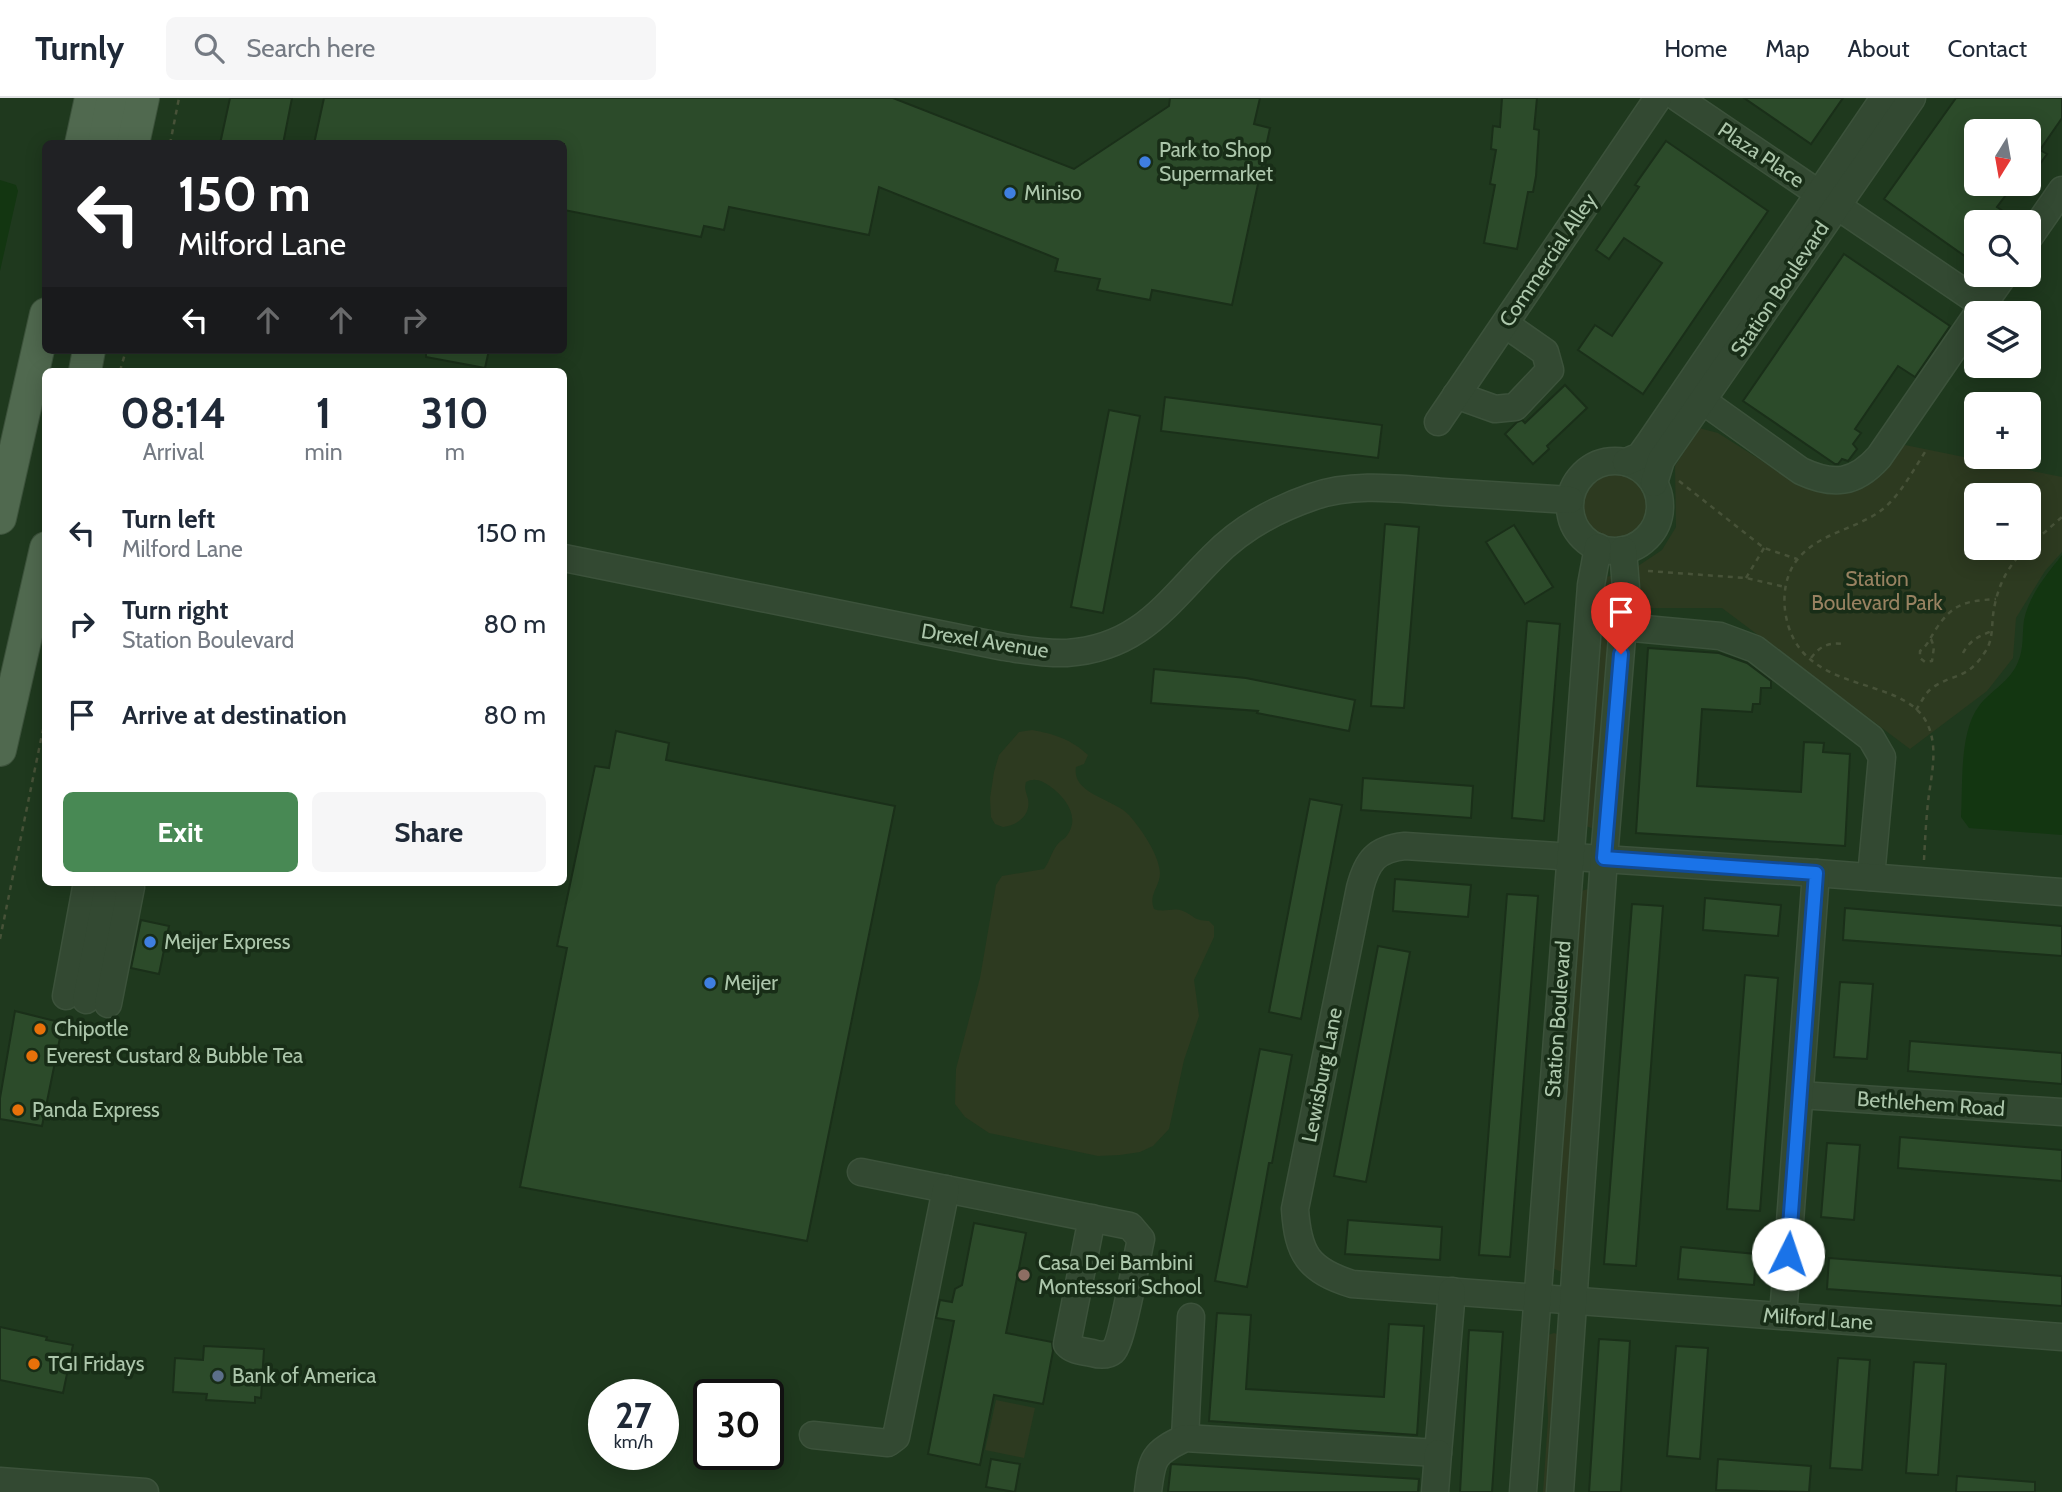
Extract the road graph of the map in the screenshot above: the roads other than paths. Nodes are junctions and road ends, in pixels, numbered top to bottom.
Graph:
1 (90, 98) edge
2 (113, 98) edge
3 (143, 98) edge
4 (1658, 98) edge
5 (1678, 98) edge
6 (1884, 98) edge
7 (1912, 98) edge
8 (82, 140) edge
9 (105, 140) edge
10 (134, 140) edge
11 (2062, 190) edge
12 (1828, 201) junction
13 (2041, 220) edge
14 (1965, 301) edge
15 (1505, 324) junction
16 (42, 332) edge
17 (1964, 333) edge
18 (1694, 394) junction
19 (1457, 395) junction
20 (1438, 422) dead end
21 (1626, 462) junction
22 (1663, 479) junction
23 (1570, 500) junction
24 (0, 518) edge
25 (1611, 549) junction
26 (567, 559) edge
27 (42, 566) edge
28 (1623, 627) junction
29 (0, 750) edge
30 (1570, 856) junction
31 (1604, 858) junction
32 (1816, 873) junction
33 (1871, 877) junction
34 (87, 886) edge
35 (108, 886) edge
36 (129, 886) edge
37 (2062, 892) edge
38 (87, 1000) junction
39 (1800, 1095) junction
40 (2062, 1112) edge
41 (861, 1172) dead end
42 (946, 1189) junction
43 (1092, 1218) junction
44 (1452, 1292) junction
45 (1536, 1298) junction
46 (1574, 1301) junction
47 (1783, 1316) junction
48 (1191, 1317) dead end
49 (2062, 1337) edge
50 (813, 1435) dead end
51 (1185, 1438) junction
52 (1438, 1453) junction
53 (0, 1481) edge
54 (145, 1492) edge
55 (1148, 1492) edge
56 (1435, 1492) edge
57 (1524, 1492) edge
58 (1560, 1492) edge

1 - 8 main road
2 - 9 main road
3 - 10 main road
4 - 15 street, Commercial Alley
5 - 12 street, Plaza Place
6 - 12 street, Station Boulevard
7 - 12 street, Station Boulevard
11 - 13 street
12 - 14 street, Plaza Place
12 - 18 street, Station Boulevard
15 - 19 street, Commercial Alley
15 - 19 street
16 - 24 main road
17 - 18 street
18 - 21 street, Station Boulevard
18 - 22 street, Station Boulevard
19 - 20 street, Commercial Alley
21 - 22 street
21 - 23 street
22 - 25 street
23 - 25 street
23 - 26 street, Drexel Avenue
25 - 28 street, Station Boulevard
25 - 30 street, Station Boulevard
27 - 29 main road
28 - 31 street, Station Boulevard
28 - 33 street
30 - 31 street, Lewisburg Lane
30 - 44 street, Lewisburg Lane
30 - 45 street, Station Boulevard
31 - 32 street
31 - 46 street, Station Boulevard
32 - 33 street
32 - 39 street
33 - 37 street
34 - 38 street
35 - 38 street
36 - 38 street
39 - 40 street, Bethlehem Road
39 - 47 street
41 - 42 street
42 - 43 street
42 - 50 street
43 - 43 street
44 - 45 street, Lewisburg Lane
44 - 52 street
45 - 46 street, Milford Lane
45 - 57 street, Station Boulevard
46 - 47 street, Milford Lane
46 - 58 street, Station Boulevard
47 - 49 street, Milford Lane
48 - 51 street
51 - 52 street
51 - 55 street
52 - 56 street
53 - 54 street

